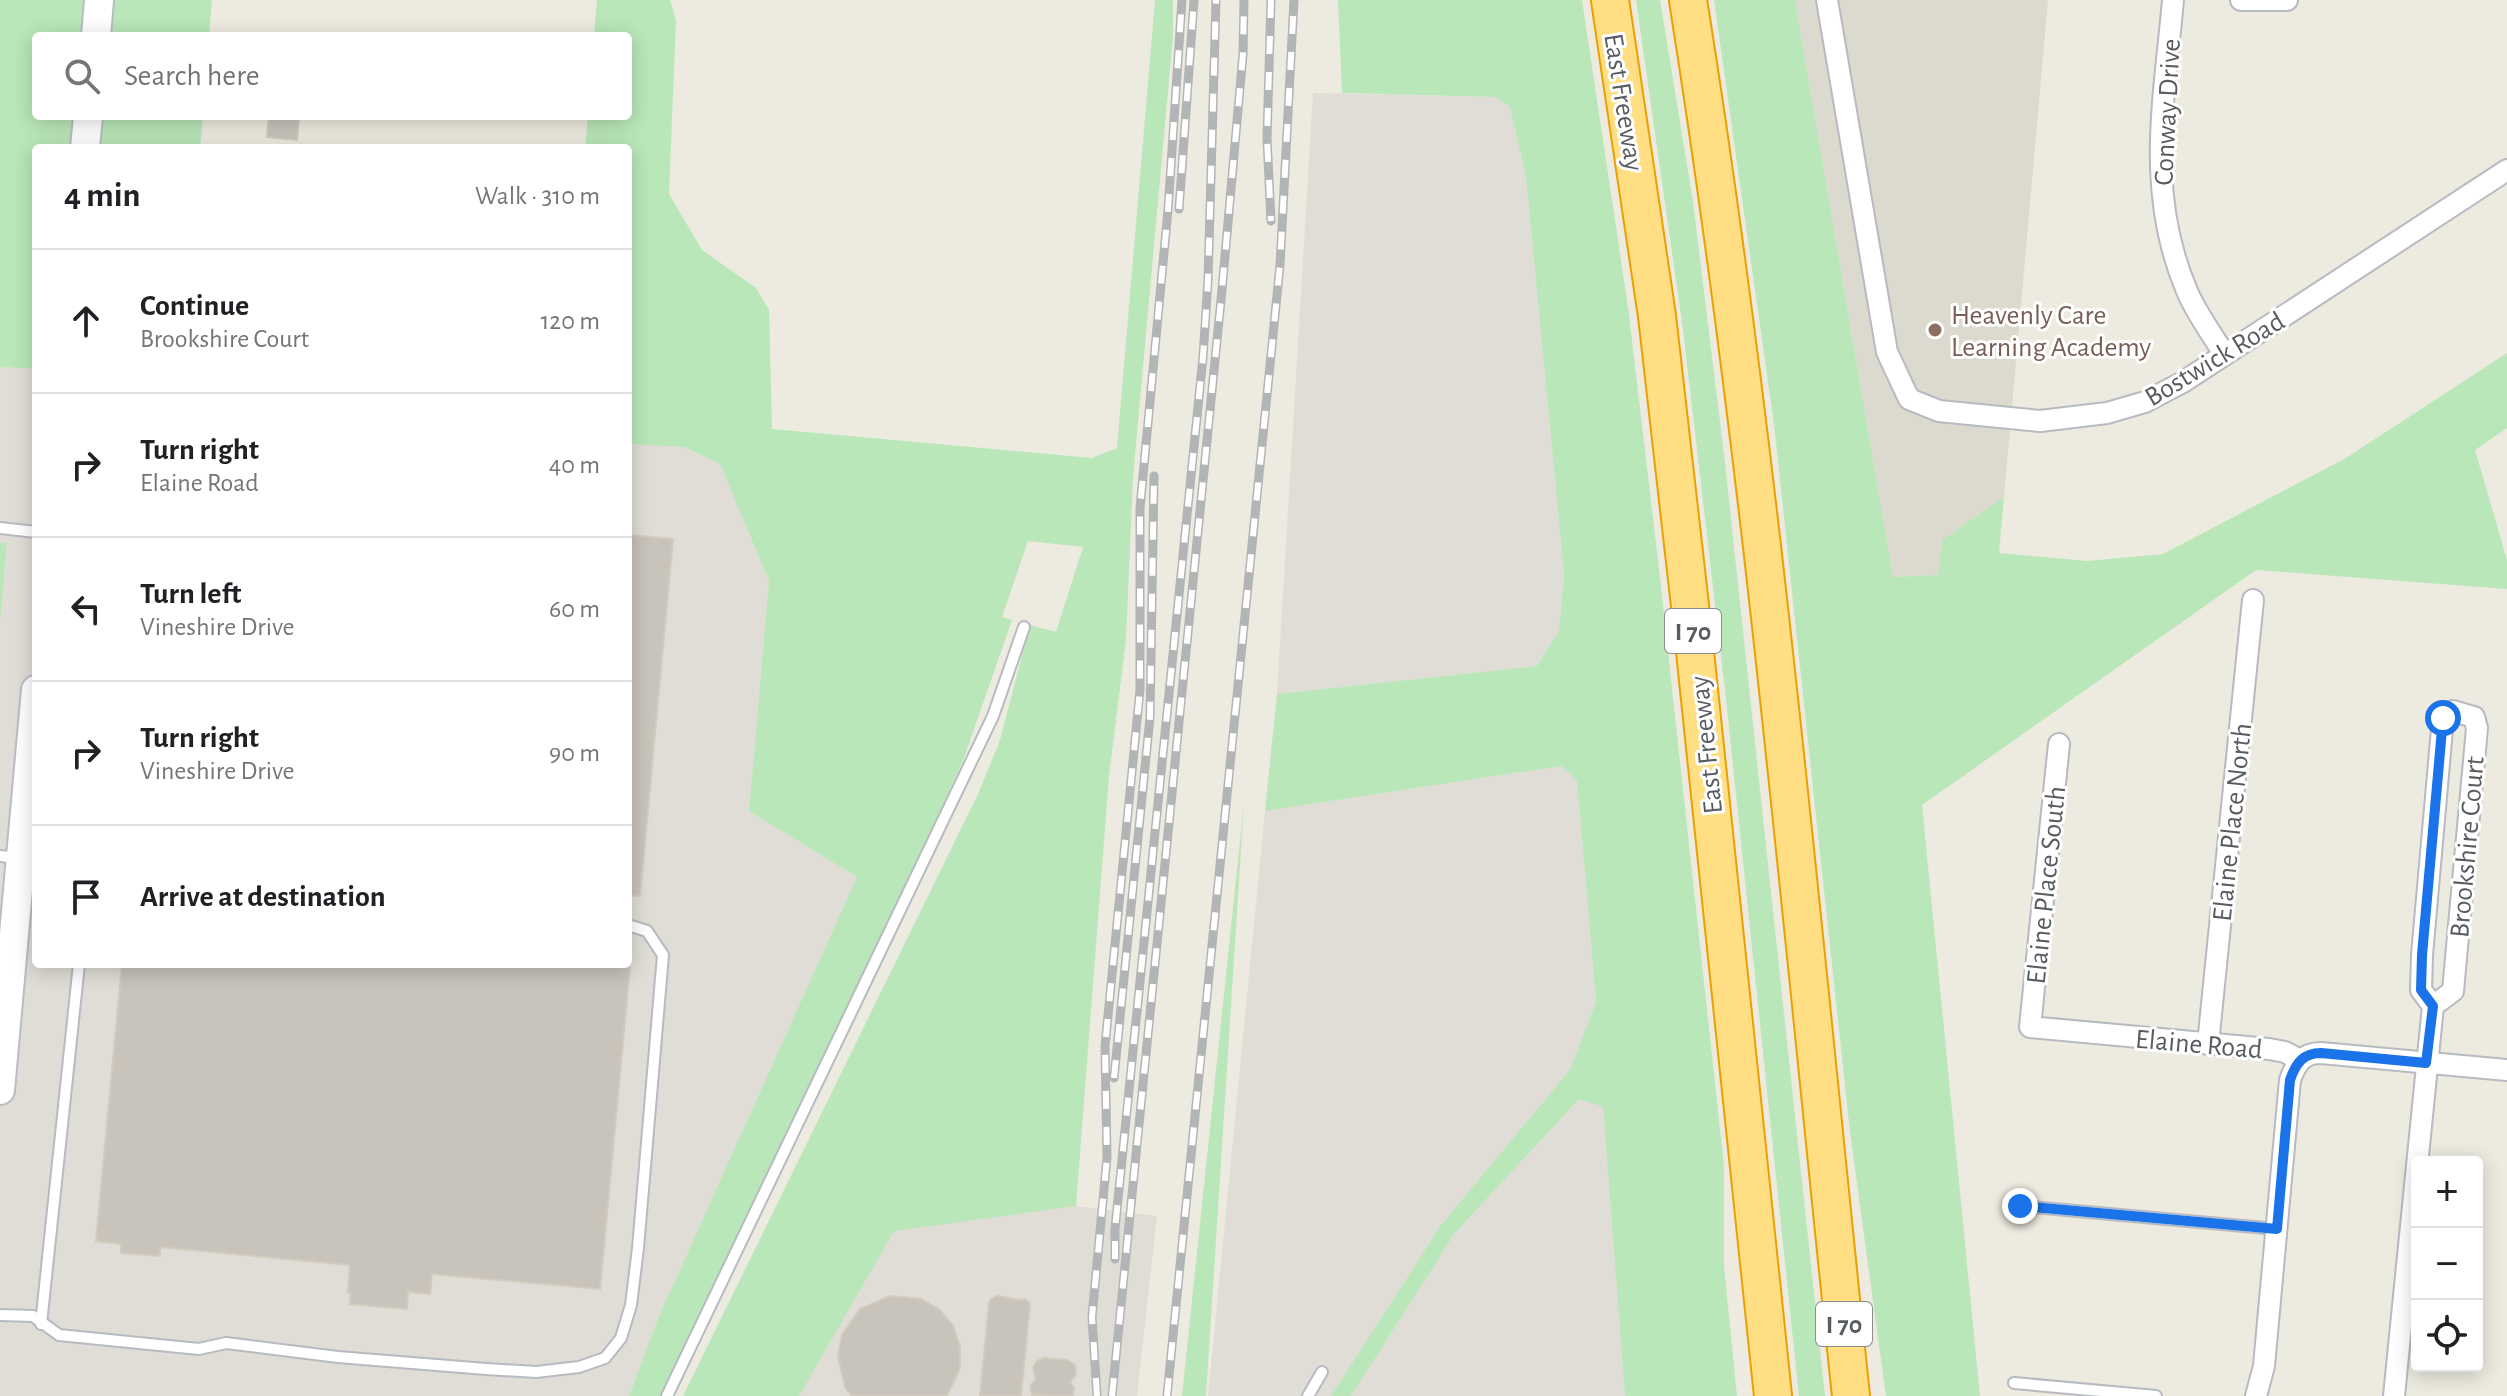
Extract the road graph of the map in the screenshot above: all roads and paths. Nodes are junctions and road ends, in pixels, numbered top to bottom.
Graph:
1 (99, 0) edge
2 (1610, 0) edge
3 (1688, 0) edge
4 (1827, 0) edge
5 (2173, 0) edge
6 (2241, 0) edge
7 (2287, 0) edge
8 (96, 32) edge
9 (88, 120) edge
10 (85, 144) edge
11 (2507, 170) edge
12 (2224, 354) junction
13 (0, 528) edge
14 (32, 532) edge
15 (2253, 600) dead end
16 (1024, 627) dead end
17 (32, 730) edge
18 (2059, 744) dead end
19 (19, 858) edge
20 (632, 926) edge
21 (79, 968) edge
22 (2433, 1006) junction
23 (2030, 1027) joint
24 (2208, 1044) junction
25 (2300, 1060) junction
26 (2426, 1063) junction
27 (2507, 1070) edge
28 (0, 1090) edge
29 (2020, 1206) dead end
30 (2277, 1229) junction
31 (0, 1315) edge
32 (41, 1324) junction
33 (1322, 1372) dead end
34 (2014, 1383) dead end
35 (667, 1396) edge
36 (1308, 1396) edge
37 (1773, 1396) edge
38 (1853, 1396) edge
39 (2156, 1396) edge
40 (2256, 1396) edge
41 (2394, 1396) edge

1 - 8 street
2 - 37 highway, East Freeway / I 70
3 - 38 highway, I 70
4 - 12 street, Bostwick Road
5 - 12 street, Conway Drive
6 - 7 street
9 - 10 street
11 - 12 street, Bostwick Road
13 - 14 lane
15 - 24 street, Elaine Place North
16 - 35 lane
17 - 19 street
18 - 23 street, Elaine Place South
19 - 28 street
20 - 32 lane
21 - 32 lane
22 - 22 street, Brookshire Court
22 - 26 street, Brookshire Court
23 - 24 street, Elaine Road
24 - 25 street, Elaine Road
25 - 26 street, Elaine Road
25 - 30 street
26 - 27 street, Elaine Road
26 - 41 street, Brookshire Court
29 - 30 lane
30 - 40 street
31 - 32 lane
33 - 36 lane
34 - 39 lane

